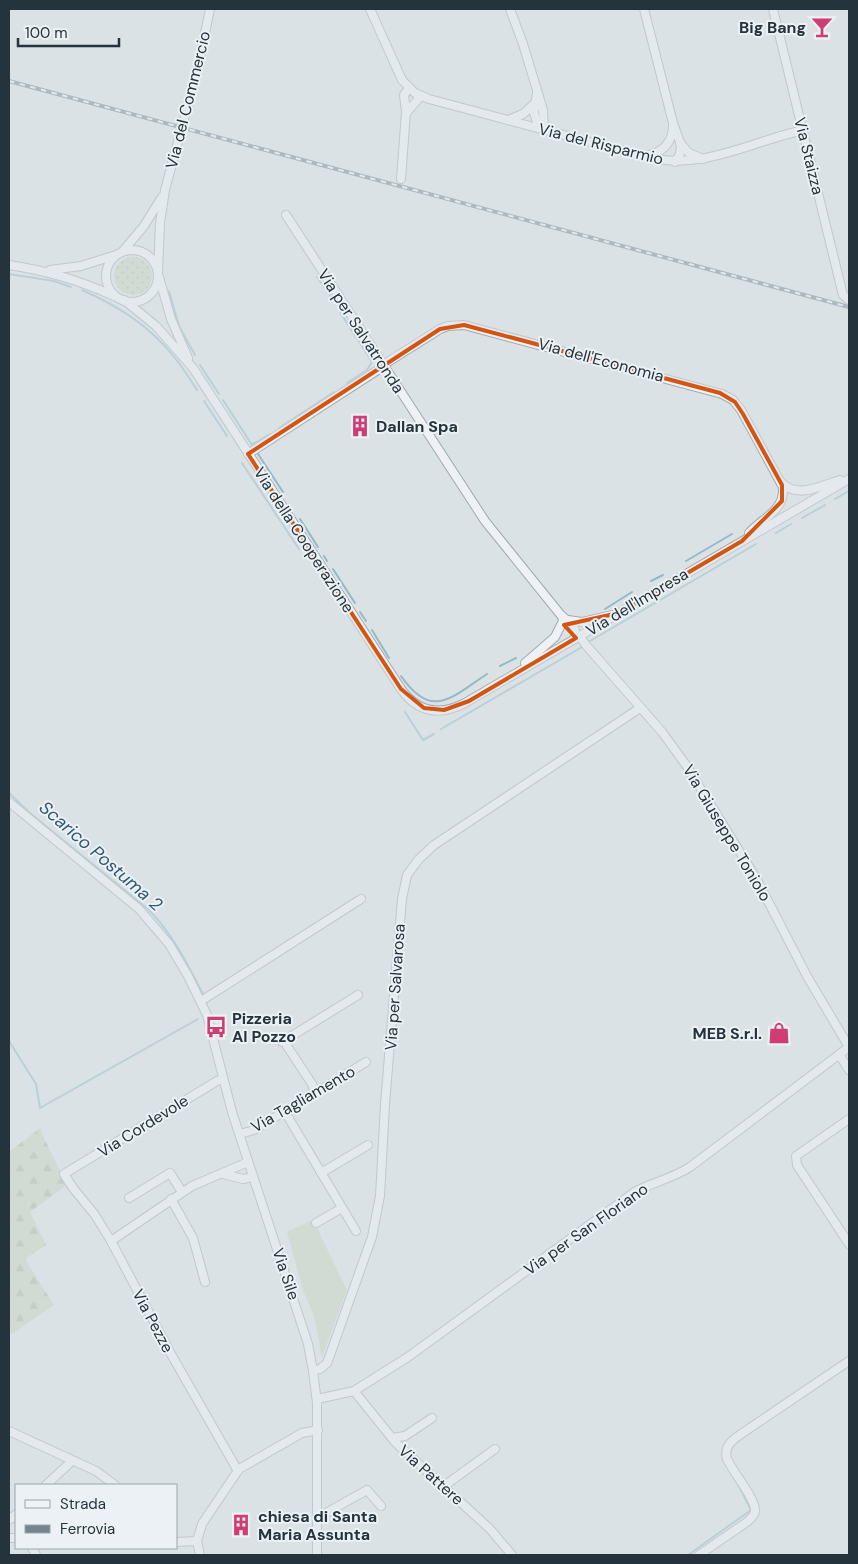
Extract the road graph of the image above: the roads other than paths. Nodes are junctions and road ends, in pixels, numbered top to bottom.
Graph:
1 (210, 9) edge
2 (370, 9) edge
3 (510, 9) edge
4 (644, 9) edge
5 (773, 9) edge
6 (409, 88) junction
7 (536, 91) junction
8 (421, 96) junction
9 (535, 102) junction
10 (405, 115) junction
11 (503, 120) junction
12 (673, 123) junction
13 (541, 129) junction
14 (803, 130) junction
15 (680, 142) junction
16 (668, 143) junction
17 (642, 156) junction
18 (705, 159) junction
19 (675, 162) junction
20 (401, 178) dead end
21 (165, 190) junction
22 (286, 214) dead end
23 (120, 254) junction
24 (9, 265) edge
25 (43, 270) junction
26 (158, 273) junction
27 (122, 299) junction
28 (849, 300) edge
29 (384, 366) junction
30 (193, 368) junction
31 (248, 454) junction
32 (849, 478) edge
33 (781, 482) junction
34 (742, 541) junction
35 (619, 613) junction
36 (564, 618) junction
37 (578, 637) junction
38 (515, 674) junction
39 (420, 707) joint
40 (640, 708) junction
41 (9, 802) edge
42 (361, 899) dead end
43 (358, 995) dead end
44 (201, 1001) junction
45 (849, 1047) edge
46 (840, 1056) junction
47 (366, 1062) dead end
48 (849, 1070) edge
49 (223, 1079) junction
50 (314, 1094) junction
51 (285, 1112) junction
52 (849, 1119) edge
53 (240, 1134) junction
54 (368, 1145) dead end
55 (248, 1162) junction
56 (321, 1173) junction
57 (64, 1174) joint
58 (221, 1174) junction
59 (253, 1177) junction
60 (182, 1192) junction
61 (129, 1198) dead end
62 (171, 1199) junction
63 (342, 1208) junction
64 (316, 1223) dead end
65 (356, 1231) dead end
66 (110, 1241) junction
67 (849, 1244) edge
68 (204, 1282) dead end
69 (849, 1361) edge
70 (314, 1371) junction
71 (354, 1391) junction
72 (317, 1399) junction
73 (432, 1418) dead end
74 (318, 1430) junction
75 (9, 1431) edge
76 (392, 1438) junction
77 (495, 1449) dead end
78 (72, 1461) junction
79 (238, 1471) junction
80 (47, 1484) edge
81 (114, 1484) edge
82 (444, 1486) junction
83 (381, 1506) dead end
84 (317, 1518) junction
85 (197, 1541) junction
86 (178, 1542) edge
87 (200, 1555) edge
88 (317, 1555) edge
89 (512, 1555) edge
90 (699, 1555) edge

1 - 21 street, Via del Commercio
2 - 6 street
3 - 7 street
4 - 12 street
5 - 14 street, Via Staizza
6 - 8 street
6 - 10 street
7 - 9 street
7 - 13 street
8 - 10 street
8 - 11 street, Via del Risparmio
9 - 11 street
9 - 13 street
10 - 20 street
11 - 13 street, Via del Risparmio
12 - 15 street
12 - 16 street
13 - 17 street, Via del Risparmio
14 - 18 street, Via del Risparmio
14 - 28 street, Via Staizza
15 - 18 street
15 - 19 street
16 - 17 street
16 - 19 street
17 - 19 street, Via del Risparmio
18 - 19 street, Via del Risparmio
21 - 23 street, Via del Commercio
21 - 26 street, Via del Commercio
22 - 29 street, Via per Salvatronda
23 - 25 street, Via della Cooperazione
23 - 26 street
23 - 27 street
24 - 25 street, Via della Cooperazione
25 - 27 street, Via della Cooperazione
26 - 27 street
26 - 30 street, Via della Cooperazione
27 - 30 street, Via della Cooperazione
29 - 31 street, Via dell'Economia
29 - 33 street, Via dell'Economia
29 - 36 street, Via per Salvatronda
30 - 31 street, Via della Cooperazione
31 - 39 street, Via della Cooperazione
32 - 33 street
32 - 34 street, Via dell'Impresa
33 - 34 street
34 - 35 street, Via dell'Impresa
35 - 36 street
35 - 37 street, Via dell'Impresa
36 - 37 street, Via per Salvatronda
36 - 38 street
37 - 38 street, Via dell'Impresa
37 - 40 street, Via Giuseppe Toniolo
38 - 39 street, Via dell'Impresa
40 - 45 street, Via Giuseppe Toniolo
40 - 70 street, Via per Salvarosa
41 - 44 street, Via Sile
42 - 44 street
43 - 50 street
44 - 49 street, Via Sile
45 - 46 street, Via per San Floriano
46 - 48 street
46 - 71 street, Via per San Floriano
47 - 50 street, Via Tagliamento
49 - 53 street, Via Sile
49 - 57 street, Via Cordevole
50 - 51 street, Via Tagliamento
51 - 53 street, Via Tagliamento
51 - 56 street
52 - 67 street
53 - 55 street, Via Sile
54 - 56 street
55 - 58 street
55 - 59 street, Via Sile
56 - 63 street
57 - 66 street, Via Pezze
58 - 59 street
58 - 60 street
59 - 70 street, Via Sile
60 - 61 street
60 - 62 street
62 - 66 street
62 - 68 street
63 - 64 street
63 - 65 street
66 - 79 street, Via Pezze
69 - 90 street
70 - 72 street, Via Sile
71 - 72 street, Via per San Floriano
71 - 76 street, Via Pattere
72 - 74 street, Via Sile
73 - 76 street
74 - 79 street
74 - 84 street, Via Sile
75 - 78 street
76 - 82 street, Via Pattere
77 - 82 street
78 - 80 street
78 - 81 street
79 - 85 street
82 - 89 street, Via Pattere
83 - 84 street
84 - 88 street, Via Sile
85 - 86 street
85 - 87 street

